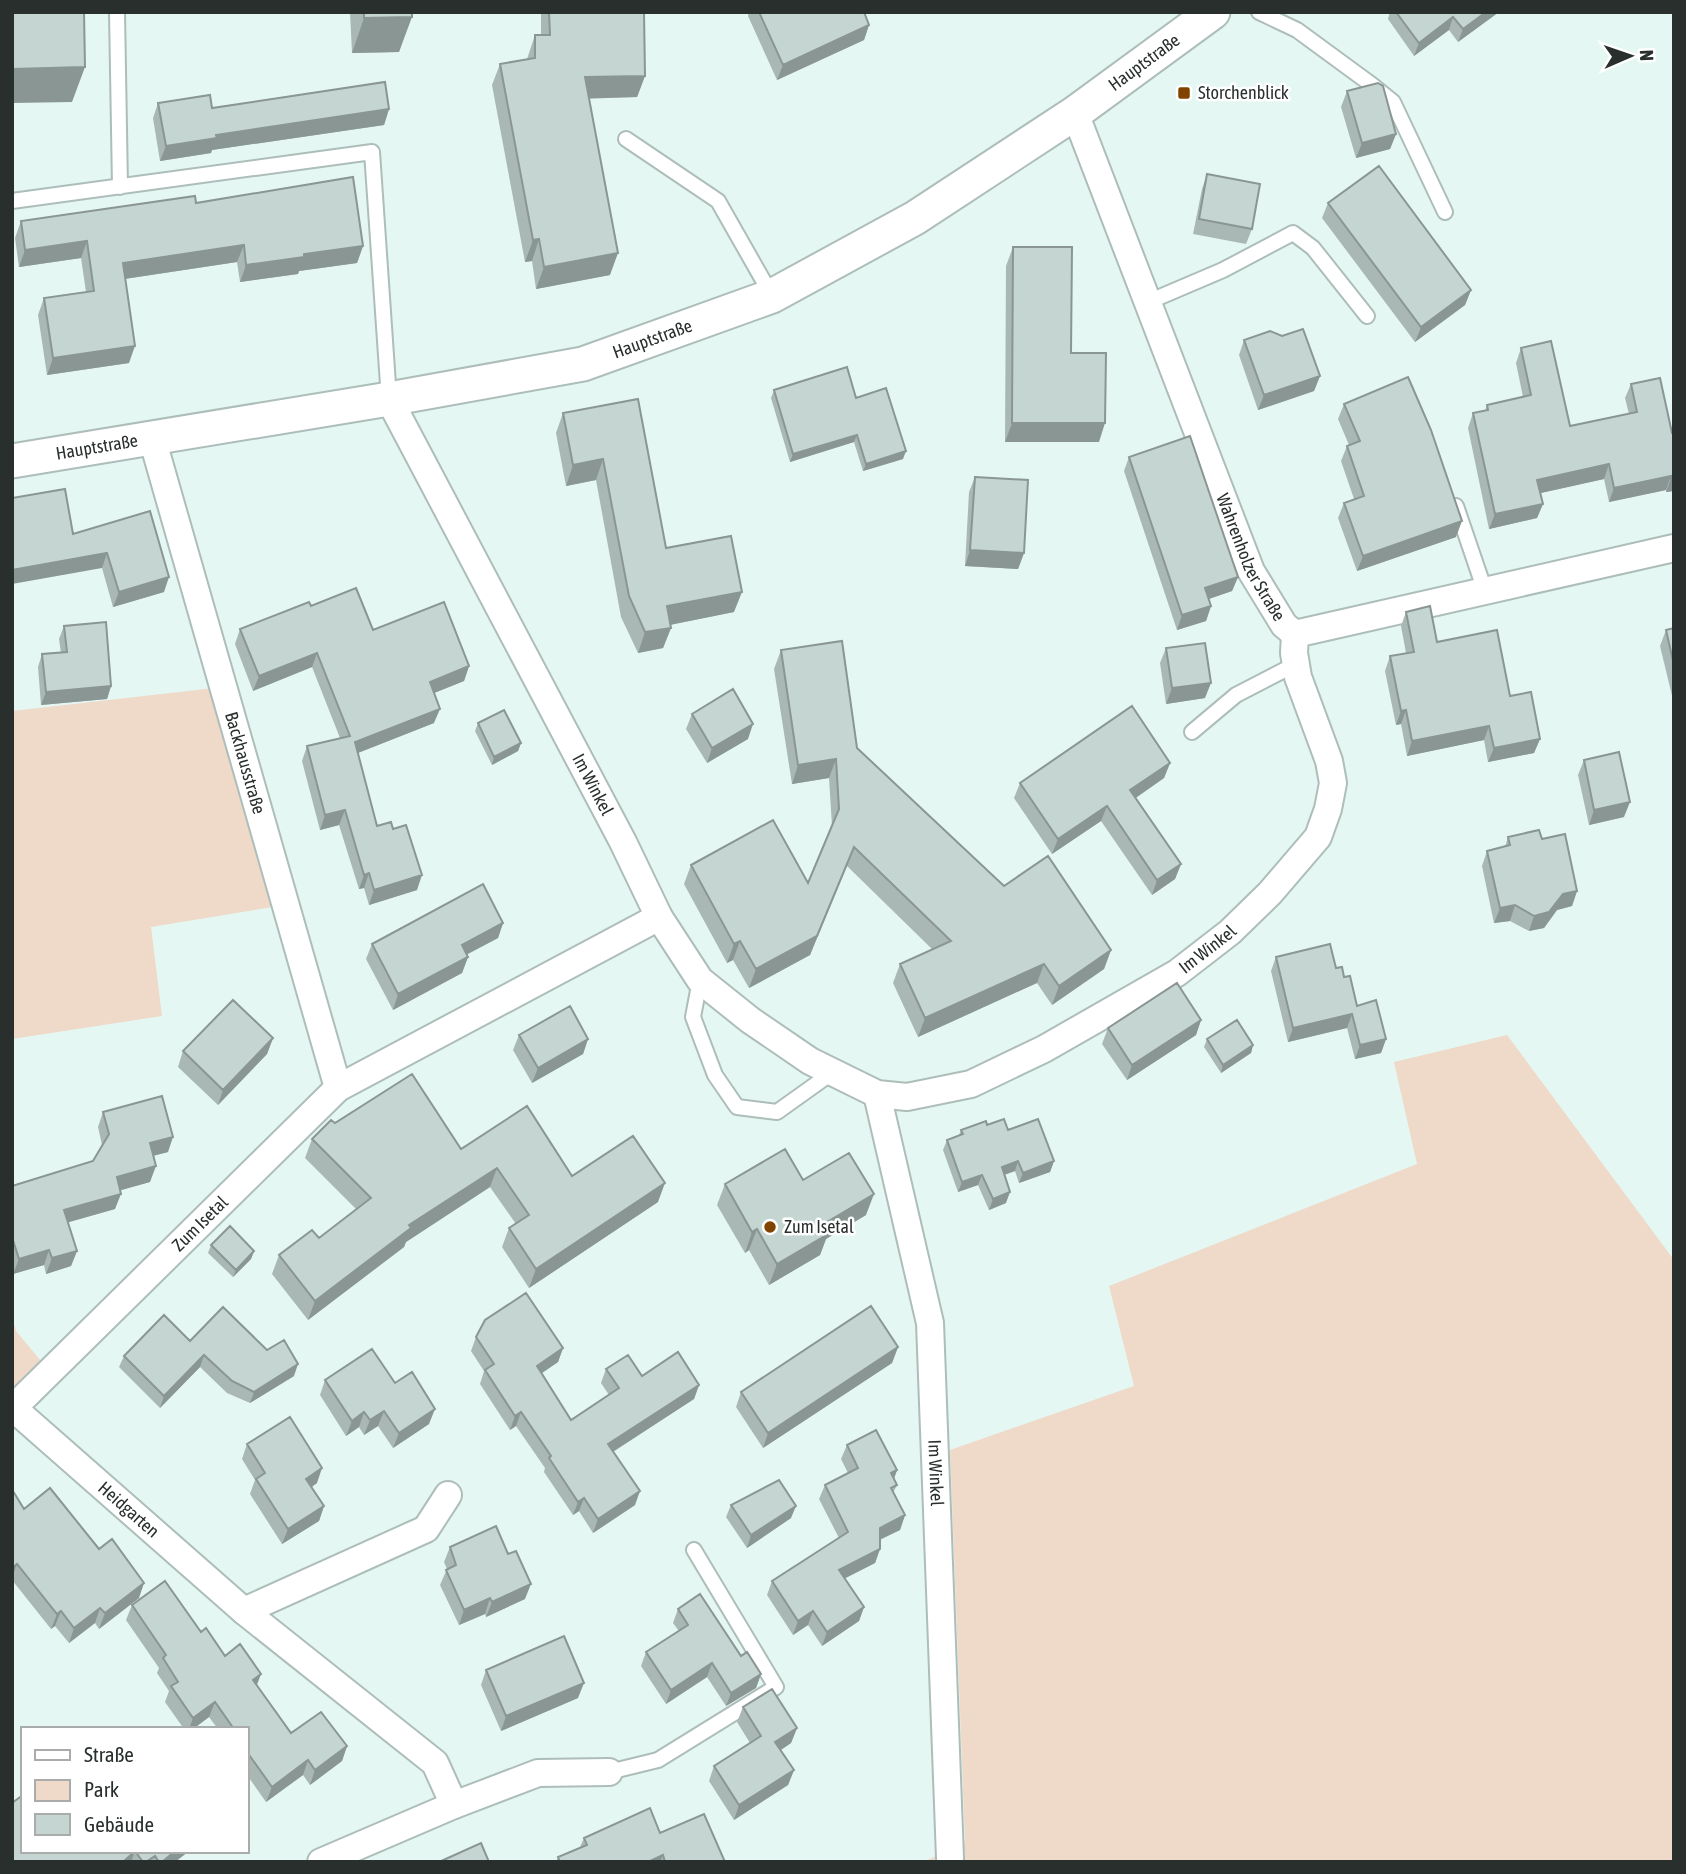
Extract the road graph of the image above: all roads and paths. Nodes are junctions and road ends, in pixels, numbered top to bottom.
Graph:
1 (117, 12) edge
2 (1259, 12) edge
3 (1199, 17) edge
4 (1075, 113) junction
5 (626, 139) dead end
6 (120, 187) junction
7 (12, 201) edge
8 (1445, 212) dead end
9 (772, 296) junction
10 (1148, 302) junction
11 (1367, 316) dead end
12 (390, 399) junction
13 (152, 438) junction
14 (12, 461) edge
15 (1453, 499) edge
16 (1674, 548) edge
17 (1485, 591) junction
18 (1295, 634) junction
19 (1296, 664) junction
20 (1192, 732) dead end
21 (659, 917) junction
22 (700, 980) junction
23 (833, 1072) junction
24 (338, 1088) junction
25 (877, 1094) junction
26 (13, 1409) edge
27 (448, 1495) dead end
28 (694, 1550) dead end
29 (244, 1611) junction
30 (609, 1772) joint
31 (454, 1805) junction
32 (950, 1858) dead end
33 (321, 1862) edge

1 - 6 lane
2 - 8 lane
3 - 4 street, Hauptstraße
4 - 9 street, Hauptstraße
4 - 10 street, Wahrenholzer Straße
5 - 9 lane
6 - 7 lane
6 - 12 lane
9 - 12 street, Hauptstraße
10 - 11 lane
10 - 18 street, Wahrenholzer Straße
12 - 13 street, Hauptstraße
12 - 21 street, Im Winkel
13 - 14 street, Hauptstraße
13 - 24 street, Backhausstraße
15 - 17 lane
16 - 17 street, Wahrenholzer Straße
17 - 18 street, Wahrenholzer Straße
18 - 19 street, Im Winkel
19 - 20 lane
19 - 25 street, Im Winkel
21 - 22 street, Im Winkel
21 - 24 street, Zum Isetal
22 - 23 street, Im Winkel
22 - 23 lane
23 - 25 street, Im Winkel
24 - 26 street, Zum Isetal
25 - 32 street, Im Winkel
26 - 29 street, Heidgarten
27 - 29 street
28 - 30 lane
29 - 31 street, Heidgarten
30 - 31 street
31 - 33 street

